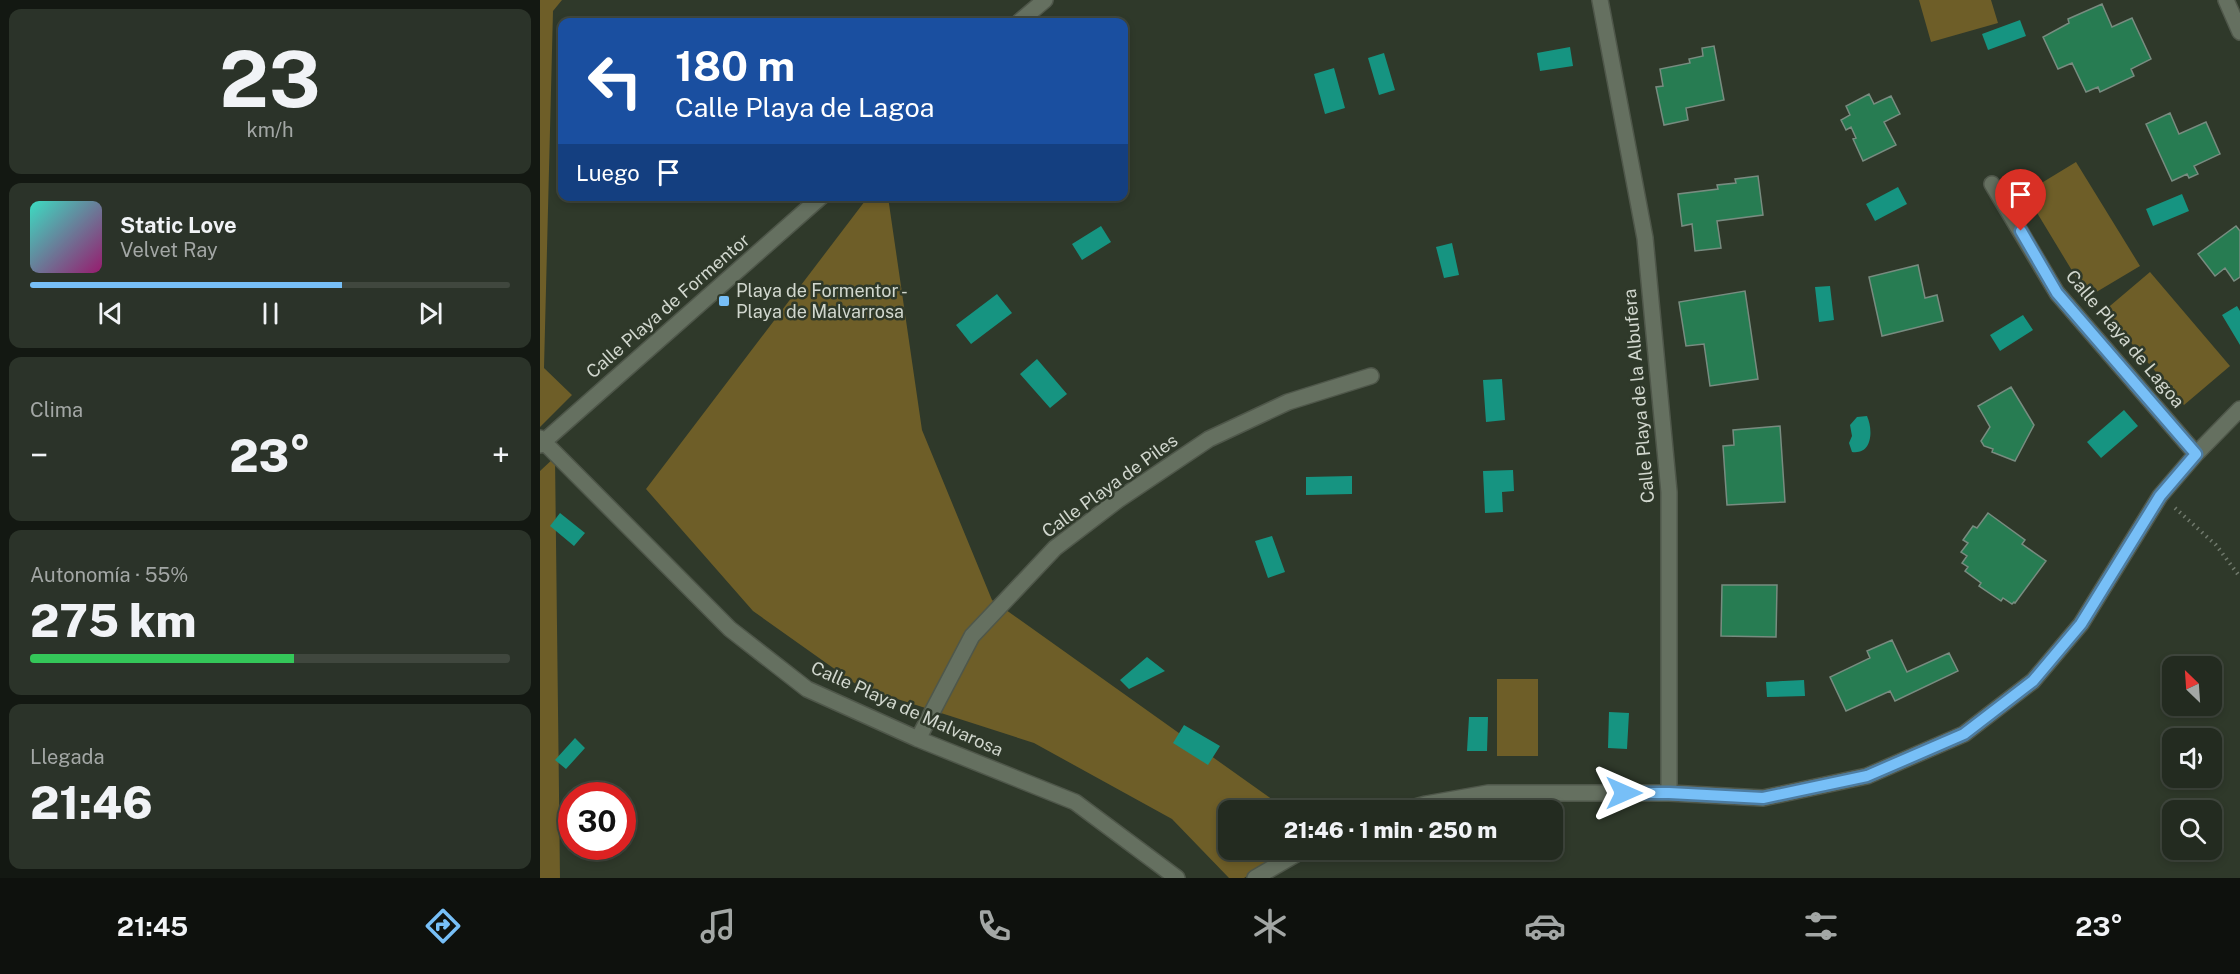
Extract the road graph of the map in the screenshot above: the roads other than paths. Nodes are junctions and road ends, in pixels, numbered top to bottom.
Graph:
1 (1045, 0) edge
2 (1600, 0) edge
3 (2226, 0) edge
4 (1024, 18) edge
5 (2240, 32) edge
6 (1992, 184) dead end
7 (816, 201) edge
8 (1371, 376) dead end
9 (2240, 409) edge
10 (541, 442) edge
11 (2196, 454) junction
12 (918, 739) junction
13 (1669, 793) junction
14 (1449, 800) edge
15 (1286, 860) edge
16 (1177, 878) edge
17 (1255, 878) edge

1 - 4 street
2 - 13 street, Calle Playa de la Albufera
3 - 5 street
6 - 11 street, Calle Playa de Lagoa
7 - 10 street, Calle Playa de Formentor
8 - 12 street, Calle Playa de Piles
9 - 11 street
10 - 12 street, Calle Playa de Malvarosa
11 - 13 street
12 - 16 street, Calle Playa de Malvarosa
13 - 14 street
15 - 17 street

